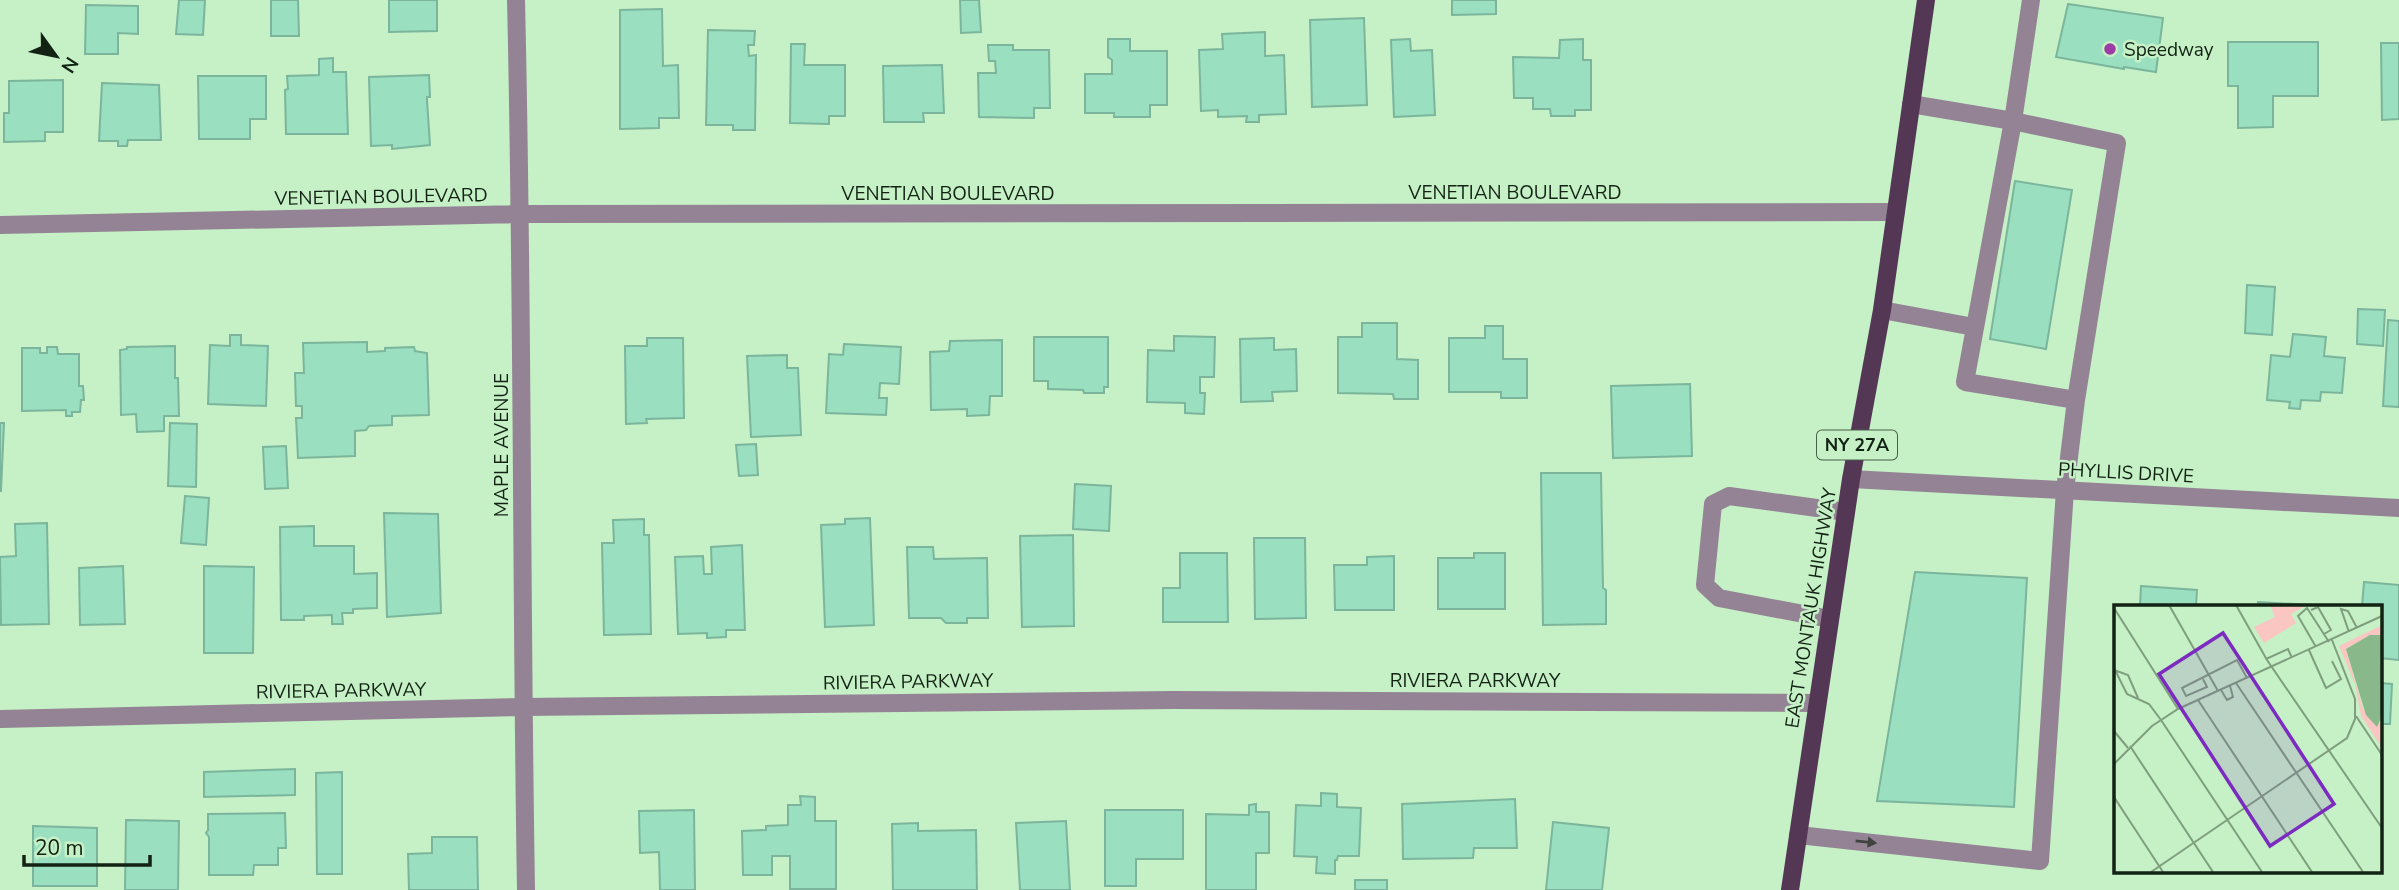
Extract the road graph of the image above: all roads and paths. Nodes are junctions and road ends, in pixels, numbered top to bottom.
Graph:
1 (516, 0) edge
2 (1926, 0) edge
3 (2031, 0) edge
4 (1911, 103) junction
5 (2013, 121) junction
6 (1896, 212) junction
7 (521, 214) junction
8 (0, 225) edge
9 (1882, 310) junction
10 (1974, 327) junction
11 (2076, 400) junction
12 (1851, 479) junction
13 (2065, 490) junction
14 (2399, 508) edge
15 (1846, 512) junction
16 (1830, 619) junction
17 (1817, 703) junction
18 (523, 707) junction
19 (0, 719) edge
20 (1798, 835) junction
21 (526, 890) edge
22 (1790, 890) edge

1 - 7 street, MAPLE AVENUE
2 - 4 main road, EAST MONTAUK HIGHWAY / NY 27A
3 - 5 street
4 - 5 street
4 - 6 main road, EAST MONTAUK HIGHWAY / NY 27A
5 - 10 street
5 - 11 street
6 - 7 street, VENETIAN BOULEVARD
6 - 9 main road, EAST MONTAUK HIGHWAY / NY 27A
7 - 8 street, VENETIAN BOULEVARD
7 - 18 street, MAPLE AVENUE
9 - 10 street
9 - 12 main road, EAST MONTAUK HIGHWAY / NY 27A
10 - 11 street
11 - 13 street
12 - 13 street, PHYLLIS DRIVE
12 - 15 main road, EAST MONTAUK HIGHWAY / NY 27A
13 - 14 street, PHYLLIS DRIVE
20 -> 13 street
15 - 16 main road, EAST MONTAUK HIGHWAY / NY 27A
15 - 16 street
16 - 17 main road, EAST MONTAUK HIGHWAY / NY 27A
17 - 18 street, RIVIERA PARKWAY
17 - 20 main road, EAST MONTAUK HIGHWAY / NY 27A
18 - 19 street, RIVIERA PARKWAY
18 - 21 street, MAPLE AVENUE
20 - 22 main road, EAST MONTAUK HIGHWAY / NY 27A

